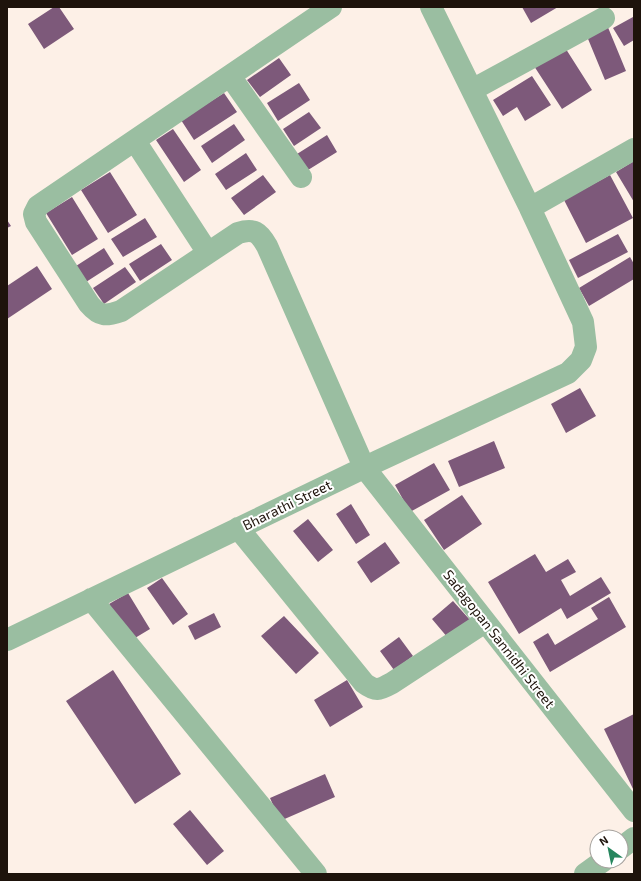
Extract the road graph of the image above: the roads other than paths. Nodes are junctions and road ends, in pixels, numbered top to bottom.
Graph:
1 (331, 7) edge
2 (430, 7) edge
3 (604, 18) dead end
4 (230, 76) junction
5 (472, 90) junction
6 (135, 141) junction
7 (634, 149) edge
8 (301, 177) dead end
9 (530, 208) junction
10 (208, 253) junction
11 (364, 467) junction
12 (238, 528) junction
13 (91, 599) junction
14 (485, 622) junction
15 (7, 640) edge
16 (634, 811) edge
17 (316, 874) edge

1 - 4 street
2 - 5 street
3 - 5 street
4 - 6 street
4 - 8 street
5 - 9 street
6 - 10 street
6 - 10 street
7 - 9 street
9 - 11 street, Bharathi Street
10 - 11 street, Sadagopan Sannidhi Street
11 - 12 street, Bharathi Street
11 - 14 street, Sadagopan Sannidhi Street
12 - 13 street, Bharathi Street
12 - 14 street
13 - 15 street, Bharathi Street
13 - 17 street
14 - 16 street, Sadagopan Sannidhi Street

